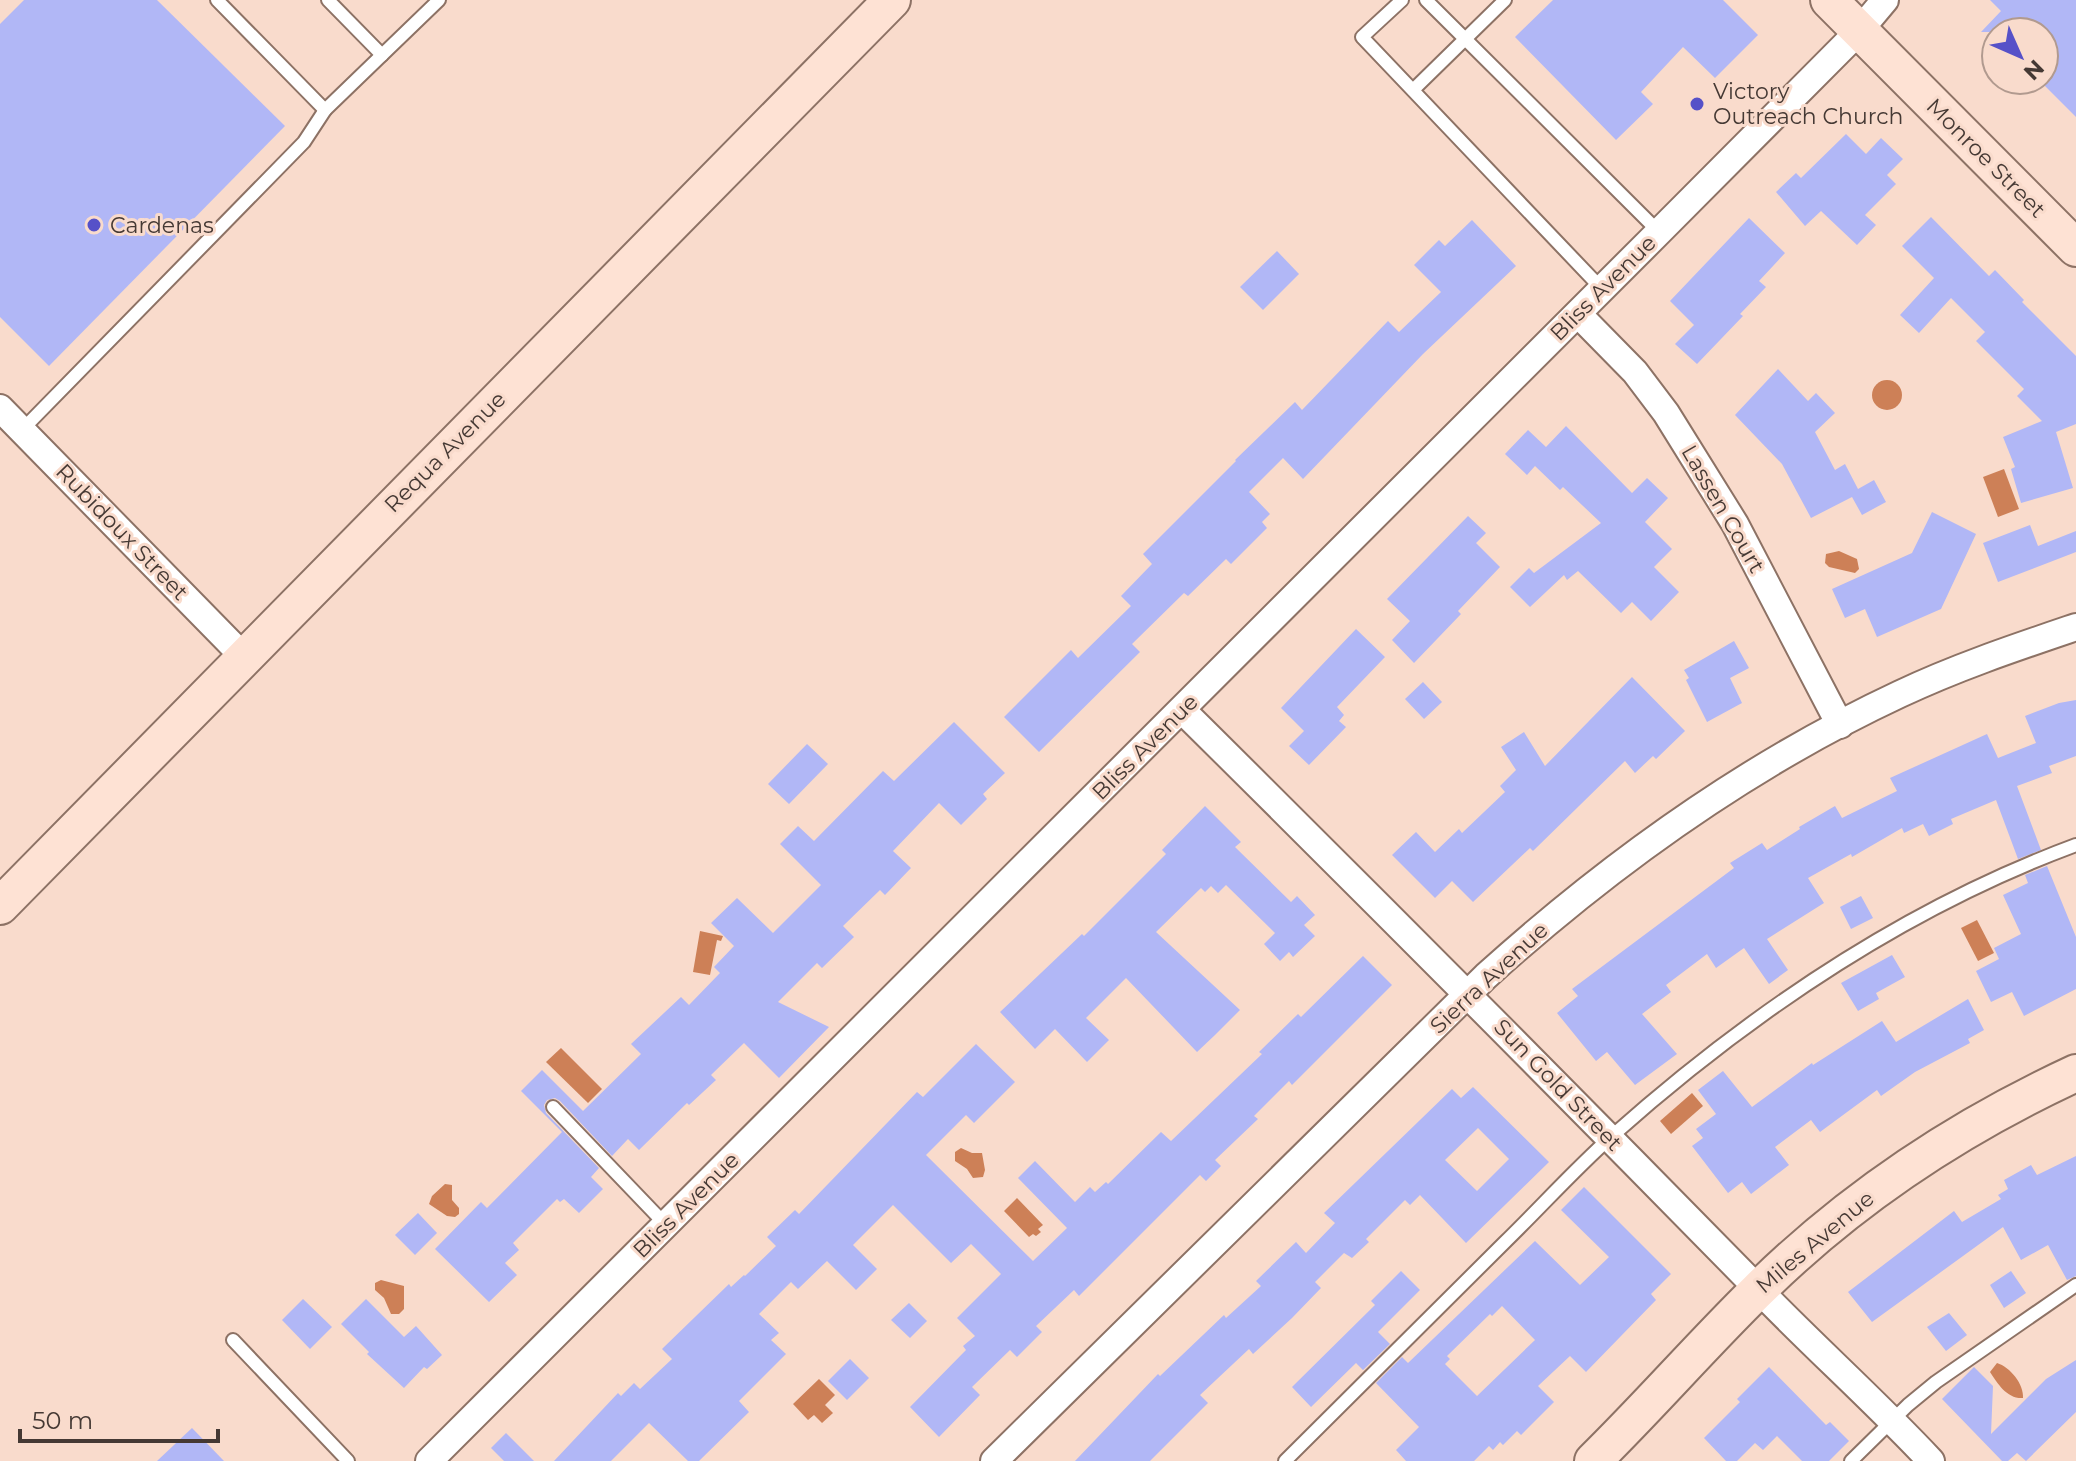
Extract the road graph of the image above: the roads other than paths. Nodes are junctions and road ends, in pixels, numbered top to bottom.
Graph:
1 (217, 0) edge
2 (328, 0) edge
3 (892, 0) edge
4 (1402, 0) edge
5 (1426, 0) edge
6 (1505, 0) edge
7 (1829, 0) edge
8 (1885, 0) edge
9 (434, 2) edge
10 (1859, 31) junction
11 (1465, 39) junction
12 (382, 55) junction
13 (1413, 90) junction
14 (325, 110) junction
15 (1659, 232) junction
16 (2076, 248) edge
17 (1602, 289) junction
18 (1578, 314) junction
19 (0, 408) edge
20 (22, 430) junction
21 (2076, 627) edge
22 (243, 656) junction
23 (1182, 710) junction
24 (1840, 725) junction
25 (2076, 845) edge
26 (0, 906) edge
27 (1469, 994) junction
28 (2076, 1073) edge
29 (553, 1107) dead end
30 (1610, 1138) junction
31 (666, 1225) junction
32 (2076, 1285) edge
33 (1758, 1290) junction
34 (233, 1340) dead end
35 (1893, 1420) junction
36 (348, 1461) edge
37 (429, 1461) edge
38 (994, 1461) edge
39 (1285, 1461) edge
40 (1593, 1461) edge
41 (1851, 1461) edge
42 (1931, 1461) edge

1 - 14 lane
2 - 12 lane
3 - 22 street, Requa Avenue
4 - 13 lane
5 - 11 lane
6 - 11 lane
7 - 10 street, Monroe Street
8 - 10 street, Bliss Avenue
9 - 12 lane
10 - 15 street, Bliss Avenue
10 - 16 street, Monroe Street
11 - 13 lane
11 - 15 lane
12 - 14 lane
13 - 17 lane
14 - 20 lane
15 - 17 street, Bliss Avenue
17 - 18 street, Bliss Avenue
18 - 23 street, Bliss Avenue
18 - 24 street, Lassen Court
19 - 20 street, Rubidoux Street
20 - 22 street, Rubidoux Street
21 - 24 street, Sierra Avenue
22 - 26 street, Requa Avenue
23 - 27 street, Sun Gold Street
23 - 31 street, Bliss Avenue
24 - 27 street, Sierra Avenue
25 - 30 lane
27 - 30 street, Sun Gold Street
27 - 38 street, Sierra Avenue
28 - 33 street, Miles Avenue
29 - 31 lane
30 - 33 street, Sun Gold Street
30 - 39 lane
31 - 37 street, Bliss Avenue
32 - 35 lane
33 - 35 street, Sun Gold Street
33 - 40 street, Miles Avenue
34 - 36 lane
35 - 41 lane
35 - 42 street, Sun Gold Street

